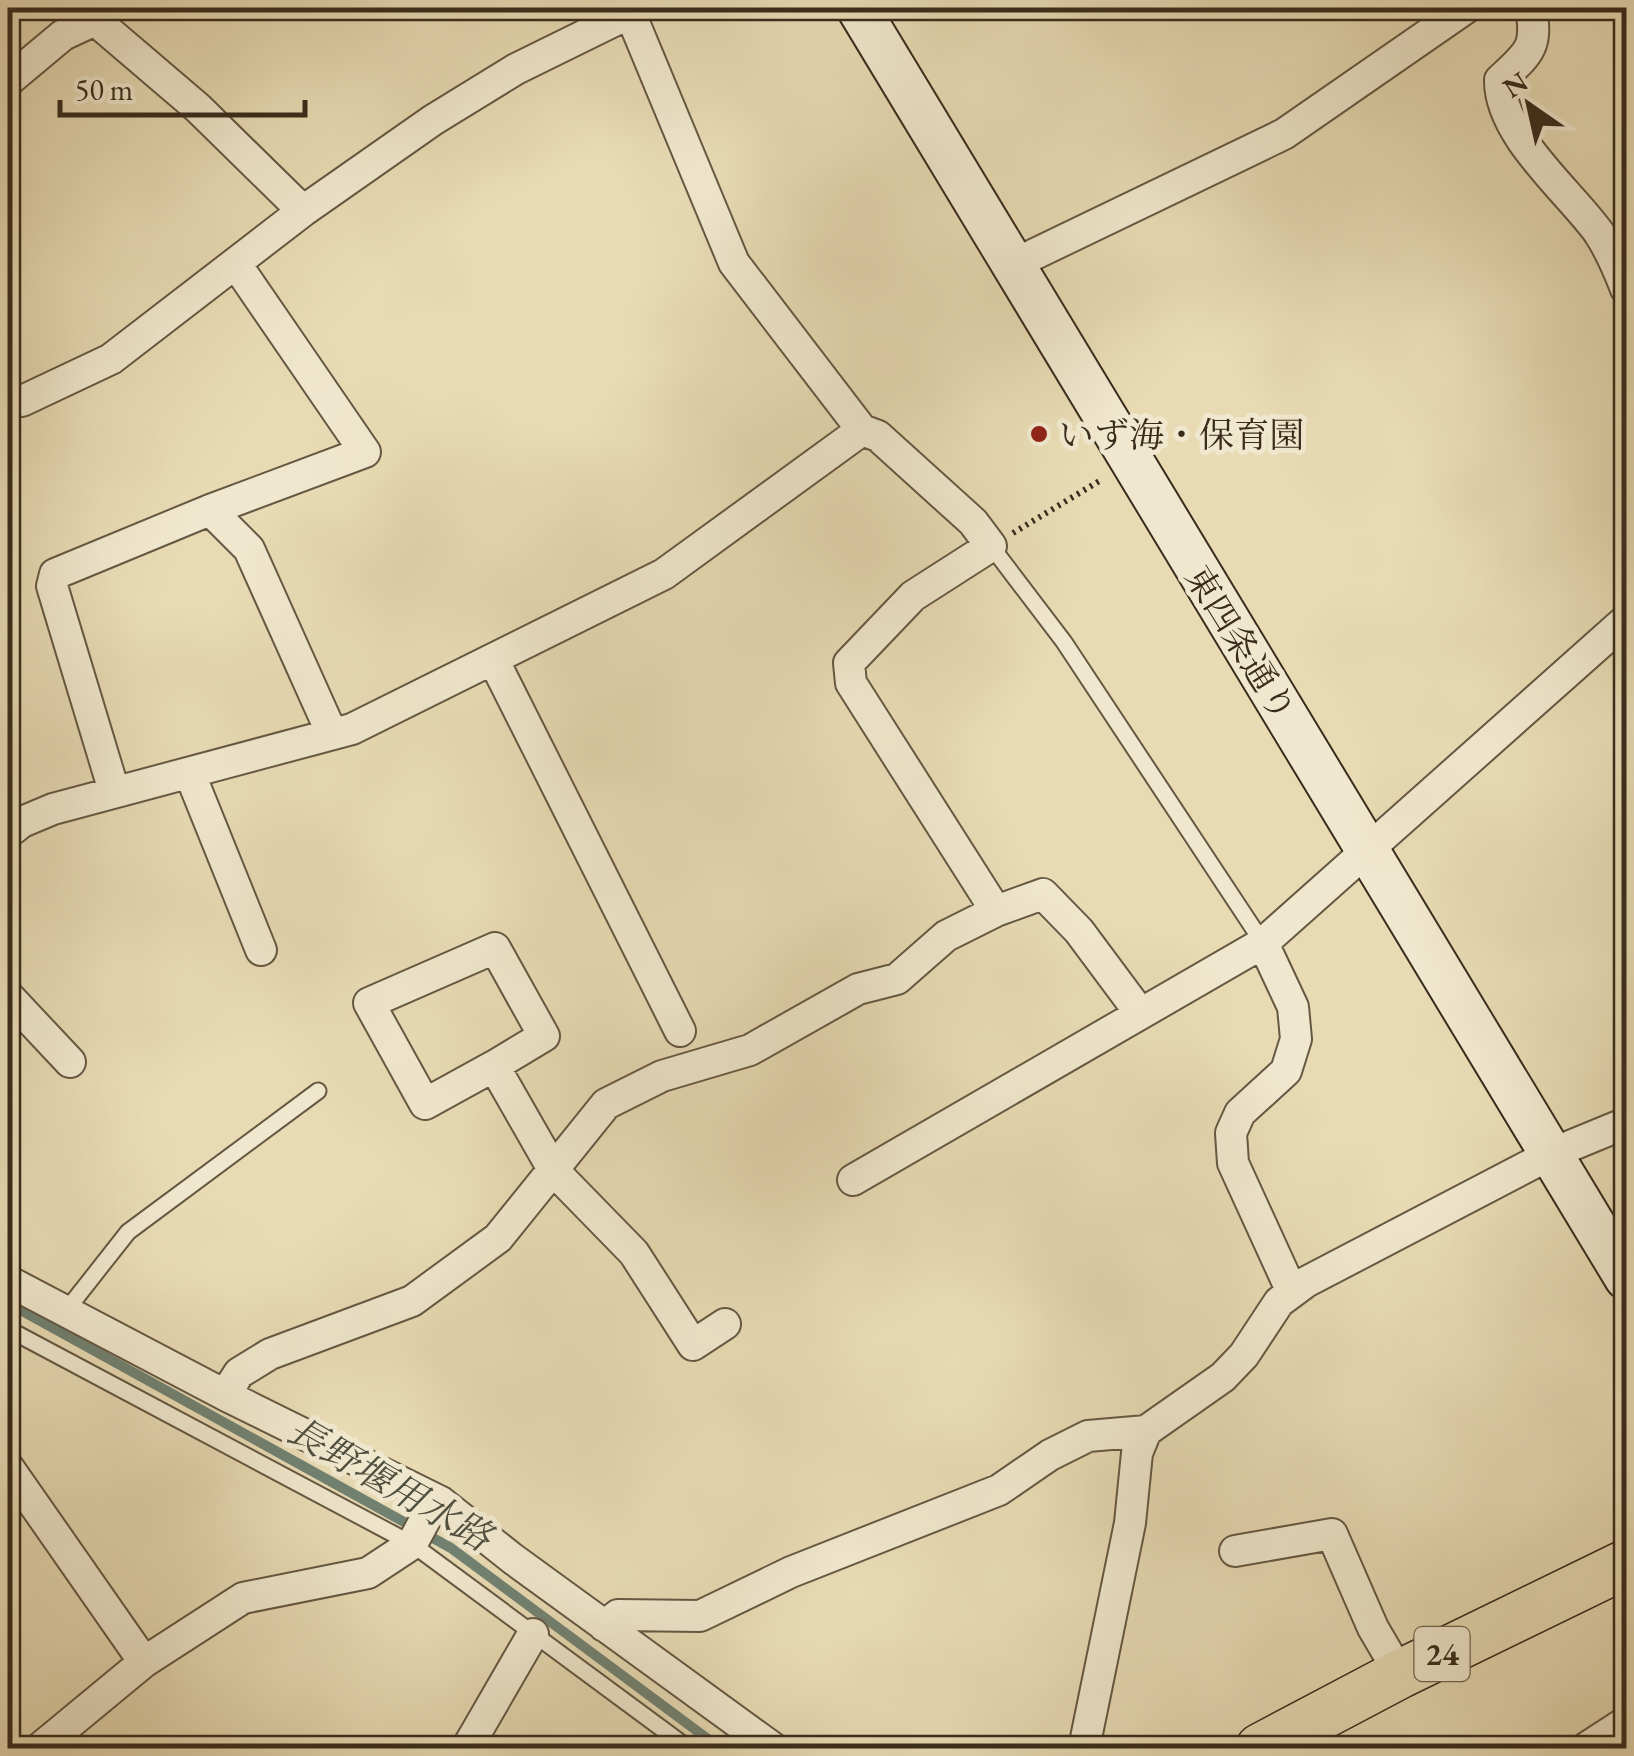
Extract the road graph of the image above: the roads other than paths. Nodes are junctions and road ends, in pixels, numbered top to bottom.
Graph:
1 (858, 8) edge
2 (1466, 8) edge
3 (1531, 8) edge
4 (633, 10) edge
5 (98, 14) edge
6 (8, 81) edge
7 (303, 211) junction
8 (236, 264) junction
9 (1012, 265) junction
10 (1626, 289) edge
11 (22, 401) dead end
12 (862, 430) junction
13 (210, 510) junction
14 (990, 546) junction
15 (1626, 620) edge
16 (494, 659) junction
17 (332, 734) junction
18 (190, 774) junction
19 (114, 791) junction
20 (8, 832) edge
21 (1368, 847) junction
22 (996, 912) junction
23 (1263, 943) junction
24 (261, 950) dead end
25 (8, 996) edge
26 (1140, 1013) junction
27 (680, 1031) dead end
28 (70, 1062) dead end
29 (494, 1066) junction
30 (318, 1092) dead end
31 (1626, 1123) edge
32 (1553, 1153) junction
33 (554, 1171) junction
34 (852, 1180) dead end
35 (1621, 1258) edge
36 (8, 1281) edge
37 (1292, 1292) junction
38 (65, 1312) junction
39 (725, 1324) dead end
40 (8, 1329) edge
41 (226, 1395) junction
42 (1146, 1431) junction
43 (8, 1468) edge
44 (423, 1526) junction
45 (1235, 1551) dead end
46 (1626, 1564) edge
47 (604, 1626) junction
48 (533, 1634) junction
49 (144, 1662) junction
50 (1400, 1674) junction
51 (1626, 1722) edge
52 (40, 1748) edge
53 (467, 1748) edge
54 (688, 1748) edge
55 (773, 1748) edge
56 (1084, 1748) edge
57 (1260, 1748) edge
58 (1586, 1748) edge

1 - 9 street, 東四条通り
2 - 9 street
3 - 10 street
4 - 7 street
4 - 12 street
5 - 6 street
5 - 7 street
7 - 8 street
8 - 11 street
8 - 13 street
9 - 21 street, 東四条通り
12 - 14 street
12 - 16 street
13 - 17 street
13 - 19 street
14 - 22 street
14 - 23 lane
15 - 21 street
16 - 17 street
16 - 27 street
17 - 18 street
18 - 19 street
18 - 24 street
19 - 20 street
21 - 23 street
21 - 32 street, 東四条通り
22 - 26 street
22 - 33 street
23 - 26 street
23 - 37 street
25 - 28 street
26 - 34 street
29 - 29 street
29 - 33 street
30 - 38 lane
31 - 32 street
32 - 35 street, 東四条通り
32 - 37 street
33 - 39 street
33 - 41 street
36 - 38 street
37 - 42 street
38 - 41 street
40 - 44 lane
41 - 44 street
42 - 47 street
42 - 56 street
43 - 49 street
44 - 47 street
44 - 48 lane
44 - 49 street
45 - 50 street
46 - 50 main road, 24
47 - 55 street
48 - 53 street
48 - 54 lane
49 - 52 street
50 - 57 main road, 24
51 - 58 street

